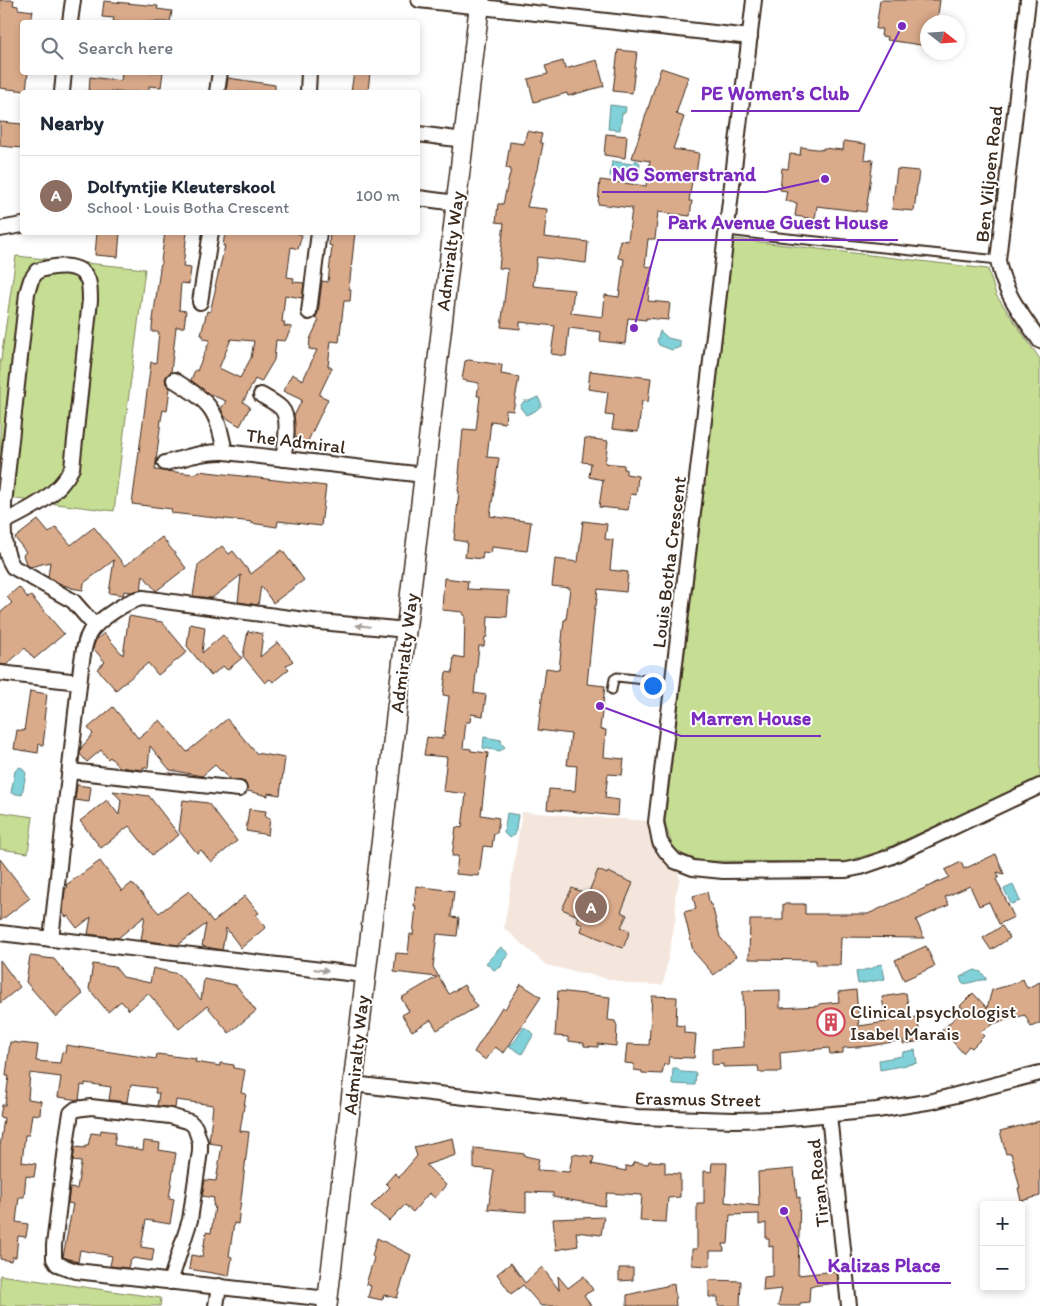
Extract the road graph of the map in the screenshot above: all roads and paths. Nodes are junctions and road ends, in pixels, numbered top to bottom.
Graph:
1 (73, 0) edge
2 (419, 0) edge
3 (754, 0) edge
4 (1028, 0) edge
5 (479, 4) edge
6 (70, 20) edge
7 (750, 37) junction
8 (64, 75) edge
9 (220, 75) edge
10 (309, 75) edge
11 (62, 90) edge
12 (218, 90) edge
13 (308, 90) edge
14 (420, 134) edge
15 (464, 140) junction
16 (420, 198) edge
17 (456, 203) junction
18 (20, 226) edge
19 (0, 229) edge
20 (728, 230) junction
21 (211, 235) edge
22 (319, 235) edge
23 (998, 260) junction
24 (200, 302) dead end
25 (308, 312) dead end
26 (1040, 341) edge
27 (174, 380) dead end
28 (262, 394) dead end
29 (225, 452) junction
30 (283, 459) junction
31 (165, 463) dead end
32 (424, 475) junction
33 (4, 522) junction
34 (95, 626) junction
35 (407, 630) junction
36 (0, 673) edge
37 (79, 682) junction
38 (673, 684) junction
39 (612, 690) dead end
40 (70, 771) junction
41 (1040, 786) edge
42 (238, 788) dead end
43 (0, 932) edge
44 (51, 939) junction
45 (365, 975) junction
46 (1040, 1073) edge
47 (353, 1084) junction
48 (830, 1115) junction
49 (170, 1282) junction
50 (219, 1286) junction
51 (327, 1302) edge
52 (216, 1306) edge
53 (850, 1306) edge

1 - 6 street
2 - 5 street
3 - 7 street, Louis Botha Crescent
4 - 23 street, Ben Viljoen Road
5 - 7 street
5 - 15 main road, Admiralty Way
7 - 20 street, Louis Botha Crescent
8 - 11 street
9 - 12 street
10 - 13 street
14 - 15 street
15 - 17 main road, Admiralty Way
16 - 17 street
17 - 32 main road, Admiralty Way
18 - 19 street
20 - 23 lane
20 - 38 street, Louis Botha Crescent
21 - 24 street
22 - 25 street
23 - 26 street, Ben Viljoen Road
27 - 29 street
28 - 30 street
29 - 30 street, The Admiral
29 - 31 street, The Admiral
30 - 32 street, The Admiral
32 - 35 main road, Admiralty Way
33 - 33 street
33 - 34 street
35 -> 34 street
34 - 37 street
35 - 45 main road, Admiralty Way
36 - 37 street
37 - 40 street
38 - 39 lane
38 - 41 street, Louis Botha Crescent
40 - 42 street
40 - 44 street
43 - 44 street
44 -> 45 street
45 - 47 main road, Admiralty Way
46 - 48 street, Erasmus Street
47 - 48 street, Erasmus Street
47 - 51 main road, Admiralty Way
48 - 53 street, Tiran Road
49 - 49 street
49 - 50 street
50 - 51 street
50 - 52 street

